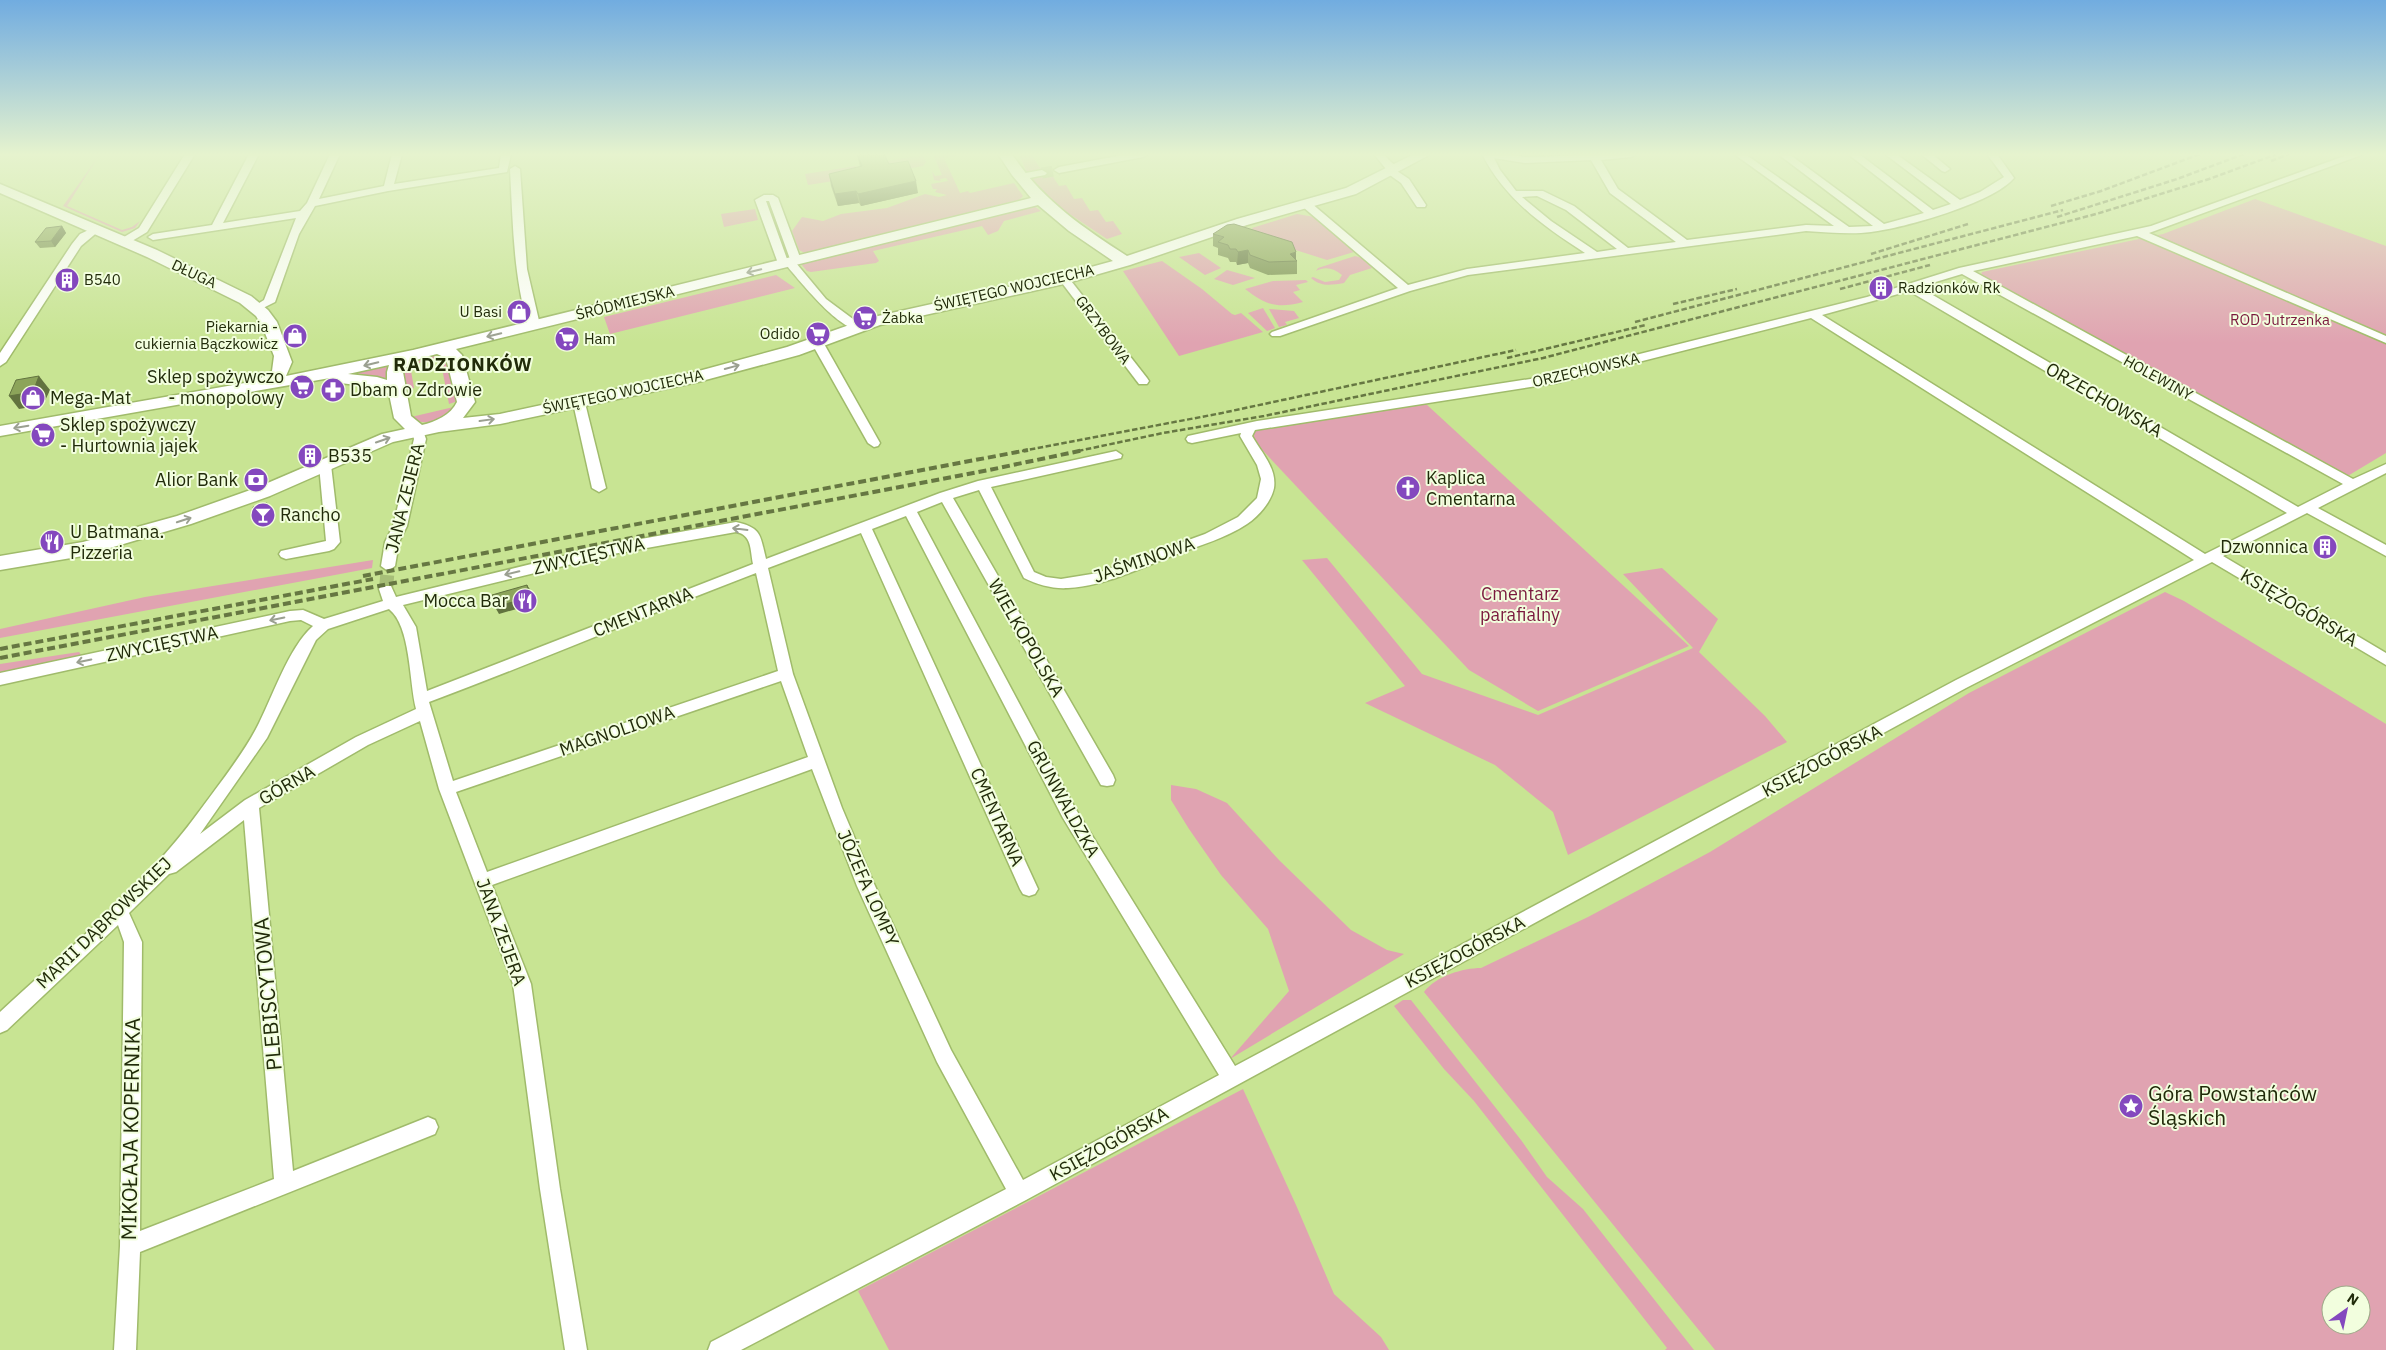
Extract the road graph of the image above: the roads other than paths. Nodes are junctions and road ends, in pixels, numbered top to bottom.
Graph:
1 (66, 217) edge
2 (151, 217) edge
3 (221, 217) edge
4 (285, 217) edge
5 (302, 217) edge
6 (516, 217) edge
7 (768, 217) edge
8 (778, 217) edge
9 (971, 217) edge
10 (1063, 217) edge
11 (1261, 217) edge
12 (1321, 217) edge
13 (1541, 217) edge
14 (1582, 217) edge
15 (1650, 217) edge
16 (1828, 217) edge
17 (1870, 217) edge
18 (1917, 217) edge
19 (2188, 217) edge
20 (1882, 226) junction
21 (215, 229) junction
22 (1845, 229) junction
23 (95, 230) junction
24 (2139, 232) junction
25 (153, 237) dead end
26 (123, 242) junction
27 (1684, 242) junction
28 (1624, 250) junction
29 (1593, 254) junction
30 (790, 262) junction
31 (1125, 262) junction
32 (1963, 270) junction
33 (1064, 279) junction
34 (1910, 287) junction
35 (1406, 290) junction
36 (257, 308) junction
37 (1813, 314) junction
38 (534, 325) junction
39 (856, 327) junction
40 (1276, 334) dead end
41 (2386, 340) edge
42 (817, 342) junction
43 (436, 349) junction
44 (413, 355) junction
45 (282, 357) junction
46 (0, 362) edge
47 (342, 370) junction
48 (314, 376) junction
49 (1143, 381) dead end
50 (258, 385) junction
51 (397, 391) junction
52 (579, 403) junction
53 (439, 426) junction
54 (1254, 426) junction
55 (418, 430) junction
56 (0, 431) edge
57 (1192, 438) dead end
58 (874, 443) dead end
59 (1116, 455) dead end
60 (325, 465) junction
61 (2386, 468) edge
62 (983, 484) junction
63 (2354, 485) junction
64 (599, 488) dead end
65 (945, 496) junction
66 (910, 511) junction
67 (2303, 511) junction
68 (865, 528) junction
69 (2386, 552) edge
70 (286, 554) dead end
71 (2209, 558) junction
72 (0, 562) edge
73 (388, 566) tunnel mouth
74 (762, 566) junction
75 (389, 597) junction
76 (323, 625) junction
77 (2386, 660) edge
78 (786, 674) junction
79 (0, 679) edge
80 (423, 705) junction
81 (816, 761) junction
82 (1107, 780) dead end
83 (447, 788) junction
84 (251, 805) junction
85 (159, 874) junction
86 (483, 881) junction
87 (1029, 889) dead end
88 (116, 915) junction
89 (0, 1024) edge
90 (1231, 1078) junction
91 (428, 1127) dead end
92 (284, 1183) junction
93 (1019, 1193) junction
94 (130, 1246) junction
95 (125, 1350) edge
96 (576, 1350) edge
97 (719, 1350) edge

1 - 23 street, DŁUGA
2 - 26 street
3 - 21 street
4 - 21 street
5 - 36 street
6 - 38 street
7 - 30 street
8 - 30 street
9 - 30 street, ŚRÓDMIEJSKA
10 - 31 street
11 - 31 street, ŚWIĘTEGO WOJCIECHA
12 - 35 street
13 - 29 street
14 - 28 street
15 - 27 street
16 - 22 street
17 - 20 street
18 - 20 street
19 - 24 street, ORZECHOWSKA
20 - 22 street
21 - 25 street
22 - 27 street
23 - 26 street, DŁUGA
23 - 46 street
24 - 32 street, ORZECHOWSKA
24 - 41 street
26 - 36 street, DŁUGA
27 - 28 street
28 - 29 street
29 - 35 street
30 -> 38 street, ŚRÓDMIEJSKA
30 - 39 street
31 - 33 street, ŚWIĘTEGO WOJCIECHA
32 - 34 street, ORZECHOWSKA
32 - 63 street, HOLEWINY
33 - 39 street, ŚWIĘTEGO WOJCIECHA
33 - 49 street, GRZYBOWA
34 - 37 street, ORZECHOWSKA
34 - 67 street, ORZECHOWSKA
35 - 40 street
36 - 45 street, DŁUGA
37 - 54 street, ORZECHOWSKA
37 - 71 street
38 -> 43 street, ŚRÓDMIEJSKA
39 - 42 street, ŚWIĘTEGO WOJCIECHA
52 -> 42 street, ŚWIĘTEGO WOJCIECHA
42 - 58 street
43 - 44 street, ŚRÓDMIEJSKA
43 - 53 street
44 -> 47 street, ŚRÓDMIEJSKA
44 - 51 street
45 - 47 street
45 - 48 street
45 - 50 street
47 - 48 street, ŚRÓDMIEJSKA
48 - 50 street
48 - 51 street
50 -> 56 street
51 - 55 street
53 -> 52 street, ŚWIĘTEGO WOJCIECHA
52 - 64 street
53 - 55 street, ŚWIĘTEGO WOJCIECHA
54 - 57 street, ORZECHOWSKA
54 - 62 street, JAŚMINOWA
60 -> 55 street, ŚWIĘTEGO WOJCIECHA
55 - 73 street, JANA ZEJERA
59 - 62 street, CMENTARNA
60 - 70 street
72 -> 60 street, ŚWIĘTEGO WOJCIECHA
61 - 63 street, KSIĘŻOGÓRSKA
62 - 65 street, CMENTARNA
63 - 67 street, KSIĘŻOGÓRSKA
65 - 66 street, CMENTARNA
65 - 82 street, WIELKOPOLSKA
66 - 68 street, CMENTARNA
66 - 90 street, GRUNWALDZKA
67 - 69 street
67 - 71 street, KSIĘŻOGÓRSKA
68 - 74 street, CMENTARNA
68 - 87 street, CMENTARNA
71 - 77 street, KSIĘŻOGÓRSKA
71 - 90 street, KSIĘŻOGÓRSKA
74 -> 75 street, ZWYCIĘSTWA
74 - 78 street, JÓZEFA LOMPY
74 - 80 street, CMENTARNA
75 - 76 street, MARII DĄBROWSKIEJ
75 - 80 street, JANA ZEJERA
76 -> 79 street, ZWYCIĘSTWA
76 - 85 street, MARII DĄBROWSKIEJ
78 - 81 street, JÓZEFA LOMPY
78 - 83 street, MAGNOLIOWA
80 - 83 street, JANA ZEJERA
80 - 84 street, GÓRNA
81 - 86 street
81 - 93 street, JÓZEFA LOMPY
83 - 86 street, JANA ZEJERA
84 - 85 street, GÓRNA
84 - 92 street, PLEBISCYTOWA
85 - 88 street, MARII DĄBROWSKIEJ
86 - 96 street, JANA ZEJERA
88 - 89 street, MARII DĄBROWSKIEJ
88 - 94 street, MIKOŁAJA KOPERNIKA
90 - 93 street, KSIĘŻOGÓRSKA
91 - 92 street
92 - 94 street
93 - 97 street, KSIĘŻOGÓRSKA
94 - 95 street, MIKOŁAJA KOPERNIKA

